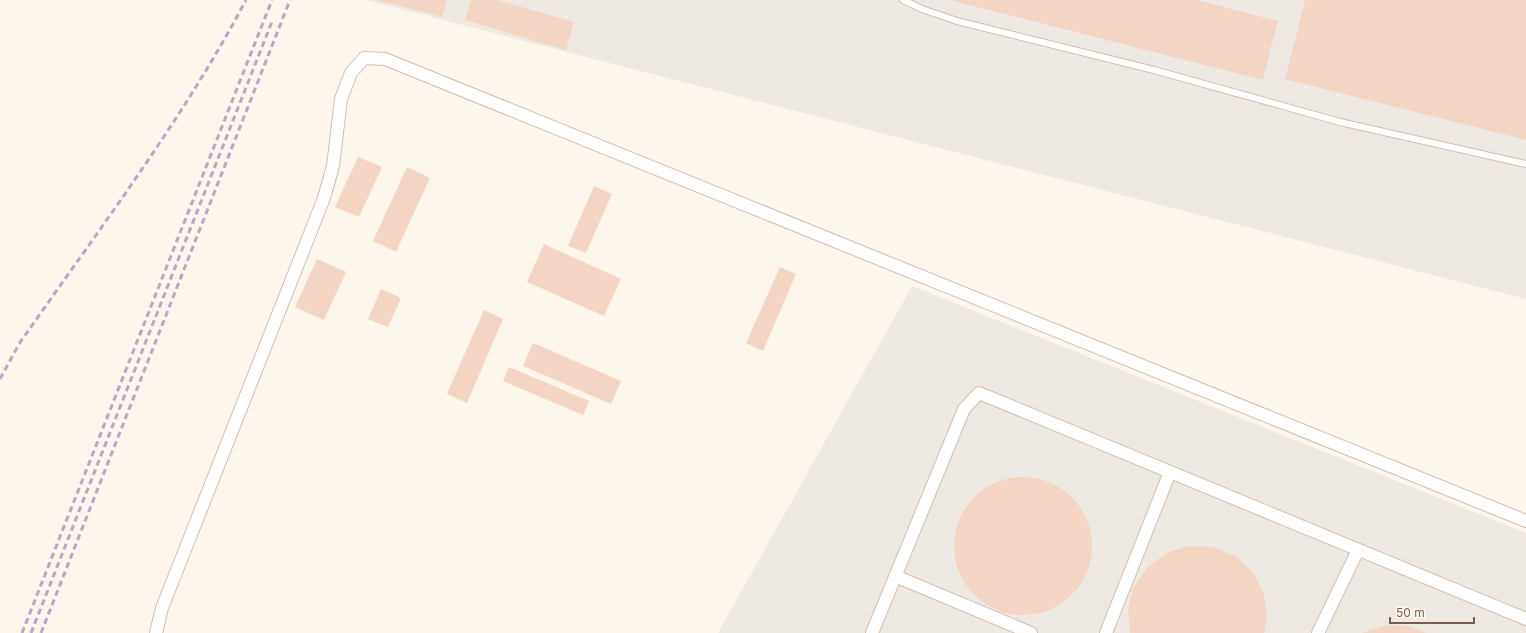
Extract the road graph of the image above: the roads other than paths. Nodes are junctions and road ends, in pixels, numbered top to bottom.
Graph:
1 (907, 1) edge
2 (1526, 164) edge
3 (1170, 472) junction
4 (1526, 520) edge
5 (1358, 550) junction
6 (895, 576) junction
7 (1526, 619) edge
8 (156, 633) edge
9 (872, 633) edge
10 (1031, 633) edge
11 (1106, 633) edge
12 (1318, 633) edge

1 - 2 lane
3 - 5 street
3 - 6 street
3 - 11 street
4 - 8 street
5 - 7 street
5 - 12 street
6 - 9 street
6 - 10 street

